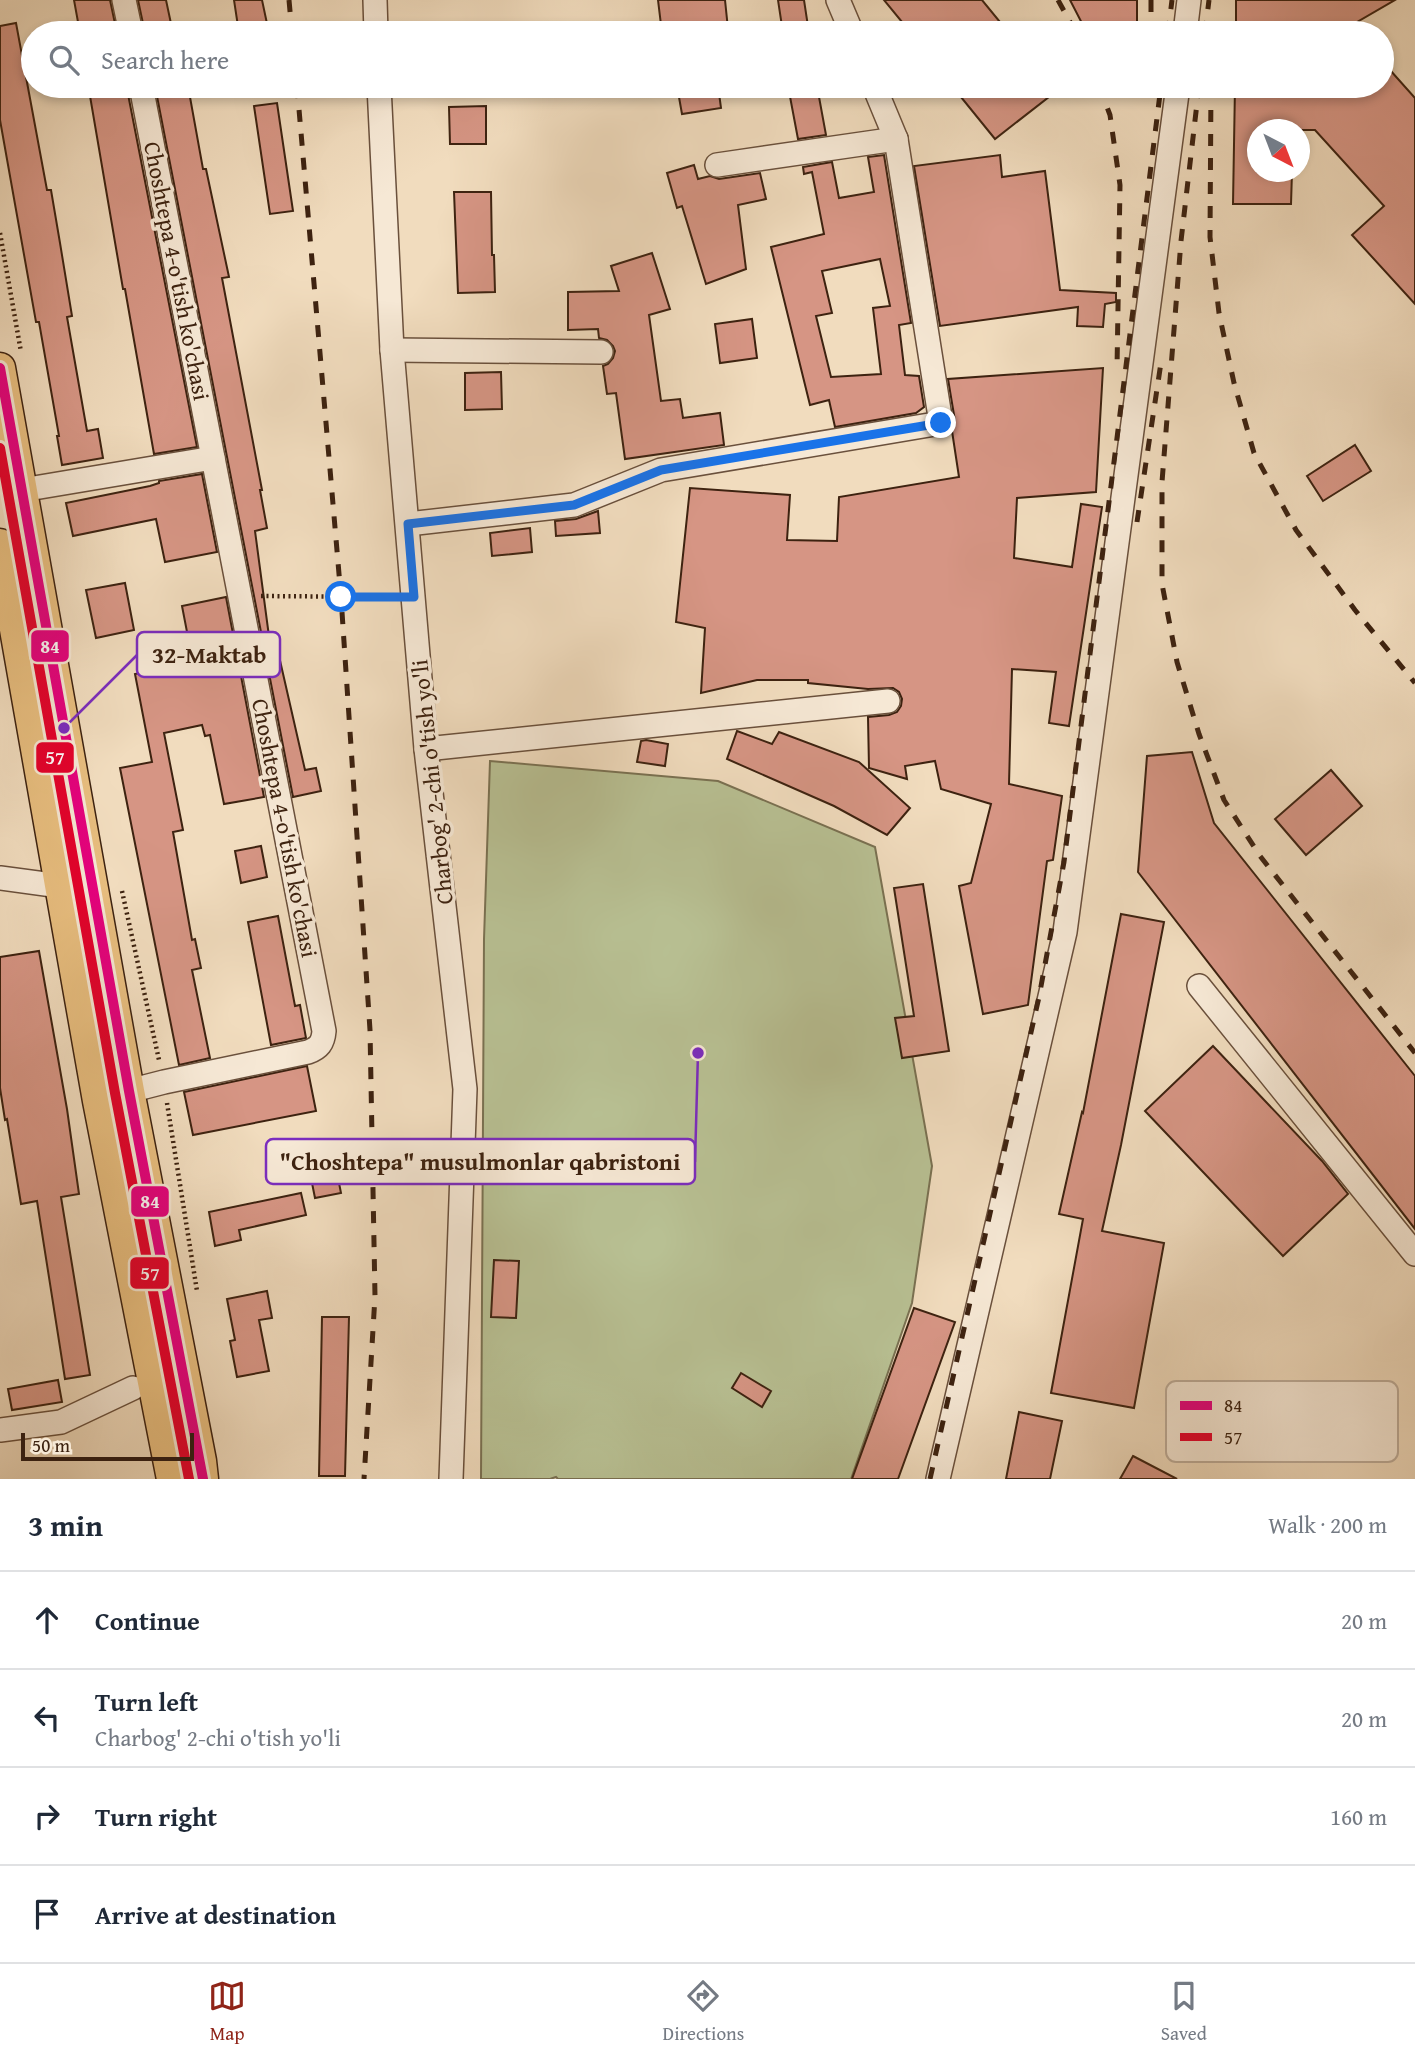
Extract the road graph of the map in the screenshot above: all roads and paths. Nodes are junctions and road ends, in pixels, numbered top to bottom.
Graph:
1 (124, 0) edge
2 (375, 0) edge
3 (838, 0) edge
4 (1189, 0) edge
5 (128, 21) edge
6 (376, 21) edge
7 (847, 21) edge
8 (1186, 21) edge
9 (143, 98) edge
10 (380, 98) edge
11 (879, 98) edge
12 (1176, 98) edge
13 (896, 139) junction
14 (717, 165) dead end
15 (393, 350) junction
16 (601, 352) dead end
17 (0, 368) edge
18 (213, 458) junction
19 (22, 490) junction
20 (408, 524) junction
21 (0, 544) edge
22 (240, 596) junction
23 (414, 597) junction
24 (888, 701) dead end
25 (426, 749) junction
26 (0, 878) edge
27 (60, 886) junction
28 (1199, 986) dead end
29 (164, 1082) junction
30 (129, 1091) junction
31 (1415, 1254) edge
32 (198, 1298) dead end
33 (133, 1388) dead end
34 (0, 1430) edge
35 (172, 1479) edge
36 (203, 1479) edge
37 (451, 1479) edge
38 (938, 1479) edge

1 - 5 street
2 - 6 street
3 - 7 street
4 - 8 street
9 - 18 street, Choshtepa 4-o'tish ko'chasi
10 - 15 street, Charbog' 2-chi o'tish yo'li
11 - 13 street
12 - 38 street
13 - 14 street
13 - 20 street
15 - 16 street
15 - 20 street, Charbog' 2-chi o'tish yo'li
17 - 19 main road
18 - 19 street
18 - 22 street, Choshtepa 4-o'tish ko'chasi
19 - 30 main road
20 - 23 street, Charbog' 2-chi o'tish yo'li
21 - 27 main road
22 - 23 path
22 - 29 street, Choshtepa 4-o'tish ko'chasi
23 - 25 street, Charbog' 2-chi o'tish yo'li
24 - 25 street
25 - 37 street, Charbog' 2-chi o'tish yo'li
26 - 27 street
27 - 35 main road
28 - 31 street
29 - 30 street, Choshtepa 4-o'tish ko'chasi
29 - 32 path
30 - 36 main road
33 - 34 street

